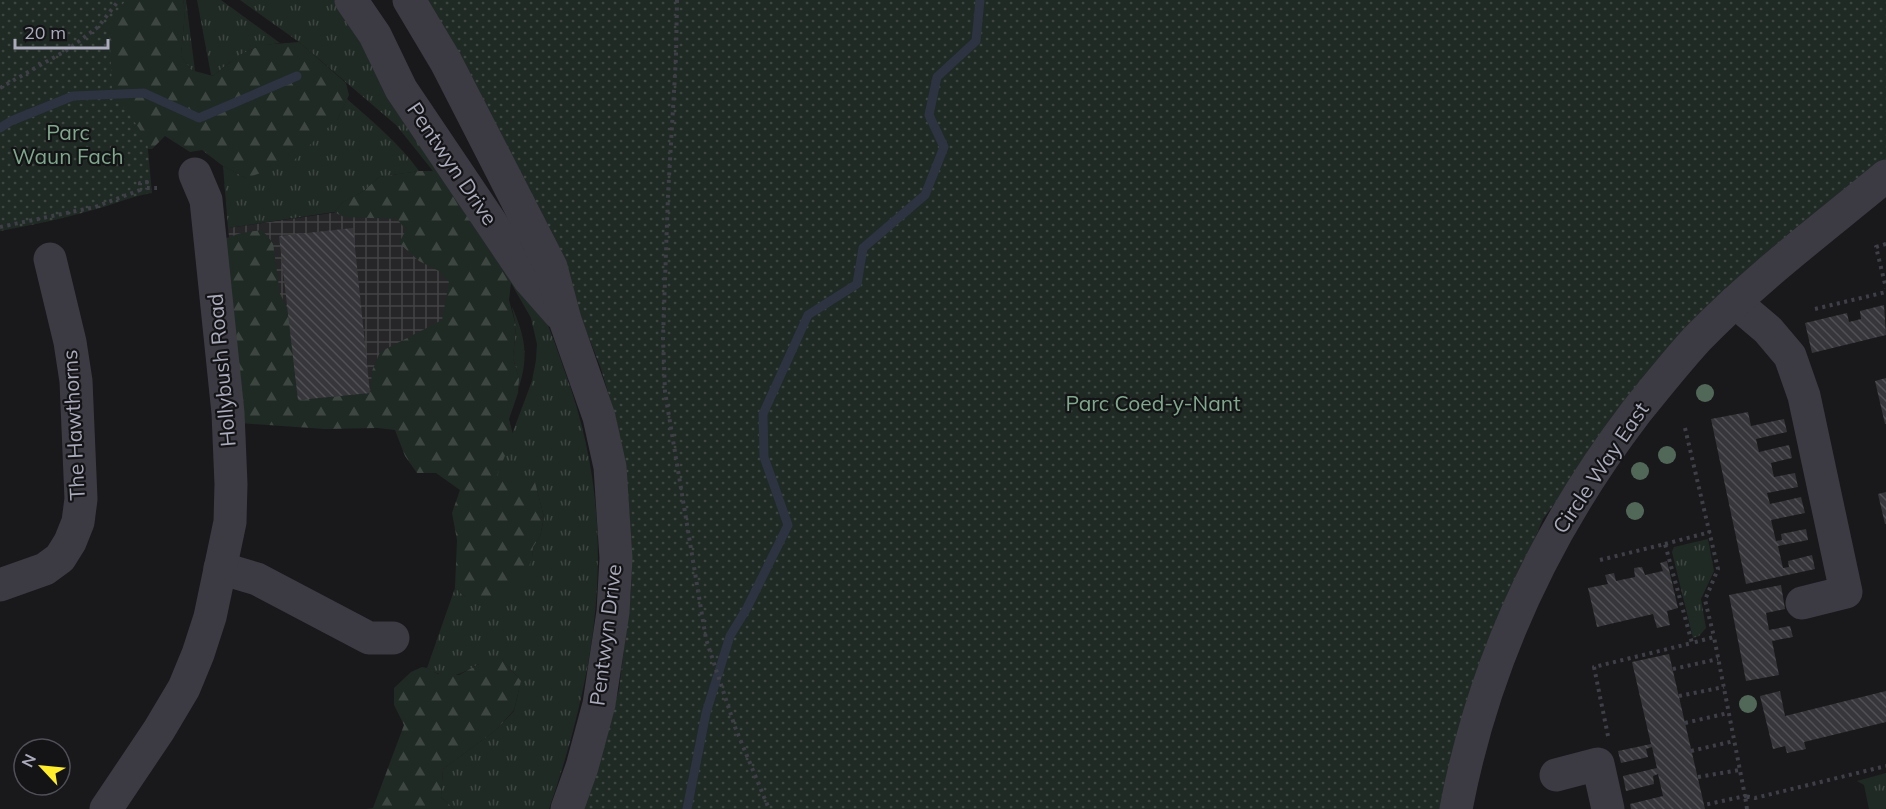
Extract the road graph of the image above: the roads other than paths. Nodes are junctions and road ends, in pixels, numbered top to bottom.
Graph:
1 (351, 0) edge
2 (409, 0) edge
3 (195, 174) dead end
4 (1886, 176) edge
5 (50, 258) dead end
6 (1735, 302) junction
7 (565, 320) junction
8 (220, 568) junction
9 (0, 585) edge
10 (1802, 603) dead end
11 (393, 638) dead end
12 (1556, 775) dead end
13 (106, 809) edge
14 (567, 809) edge
15 (1456, 809) edge
16 (1608, 809) edge

1 - 7 street, Pentwyn Drive
2 - 7 street, Pentwyn Drive
3 - 8 street, Hollybush Road
4 - 6 street, Circle Way East
5 - 9 street, The Hawthorns
6 - 10 street
6 - 15 street, Circle Way East
7 - 14 street, Pentwyn Drive
8 - 11 street
8 - 13 street, Hollybush Road
12 - 16 street

